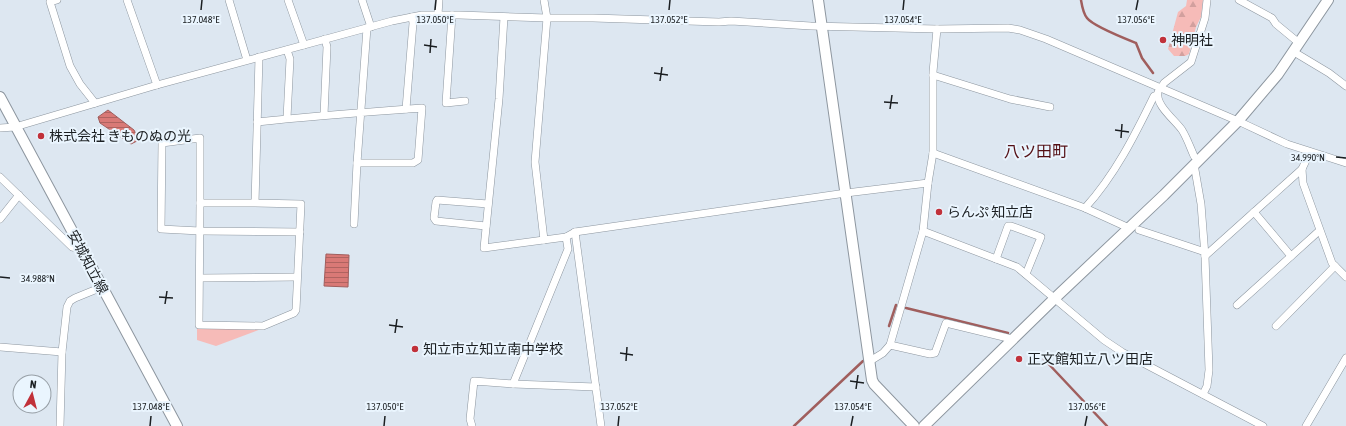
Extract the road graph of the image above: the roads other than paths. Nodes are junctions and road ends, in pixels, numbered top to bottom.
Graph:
1 (56, 0) edge
2 (127, 0) edge
3 (228, 0) edge
4 (288, 0) edge
5 (362, 0) edge
6 (438, 0) edge
7 (544, 0) edge
8 (818, 0) edge
9 (1207, 0) edge
10 (1239, 0) edge
11 (1328, 0) edge
12 (438, 15) junction
13 (452, 15) junction
14 (412, 17) junction
15 (504, 17) junction
16 (547, 18) junction
17 (822, 26) junction
18 (369, 28) junction
19 (937, 29) junction
20 (325, 39) junction
21 (304, 45) junction
22 (1296, 47) junction
23 (287, 50) junction
24 (259, 57) junction
25 (247, 60) junction
26 (933, 75) junction
27 (157, 85) junction
28 (1346, 86) edge
29 (1160, 88) junction
30 (1157, 95) junction
31 (0, 97) edge
32 (465, 101) dead end
33 (95, 103) junction
34 (1050, 107) dead end
35 (406, 109) junction
36 (361, 112) junction
37 (324, 115) junction
38 (287, 118) junction
39 (1238, 121) junction
40 (257, 122) junction
41 (15, 127) junction
42 (0, 128) edge
43 (1310, 152) junction
44 (933, 153) junction
45 (1194, 160) junction
46 (357, 163) junction
47 (1346, 163) edge
48 (1302, 168) junction
49 (0, 177) edge
50 (928, 183) junction
51 (846, 193) junction
52 (19, 195) junction
53 (200, 203) junction
54 (255, 203) junction
55 (488, 204) junction
56 (1085, 208) junction
57 (1254, 212) junction
58 (0, 219) edge
59 (354, 224) dead end
60 (486, 226) junction
61 (1129, 228) junction
62 (1139, 230) dead end
63 (200, 231) junction
64 (923, 231) junction
65 (1319, 231) junction
66 (300, 232) junction
67 (575, 232) junction
68 (566, 236) junction
69 (544, 240) junction
70 (81, 249) junction
71 (1205, 254) junction
72 (1291, 256) junction
73 (996, 259) junction
74 (1334, 266) junction
75 (1026, 274) junction
76 (297, 277) junction
77 (1346, 277) edge
78 (200, 278) junction
79 (102, 287) junction
80 (1054, 299) junction
81 (1237, 305) dead end
82 (1276, 326) dead end
83 (1012, 339) junction
84 (890, 345) junction
85 (0, 346) edge
86 (62, 352) junction
87 (1346, 358) edge
88 (870, 361) junction
89 (513, 384) junction
90 (596, 387) junction
91 (1204, 394) junction
92 (60, 426) edge
93 (177, 426) edge
94 (472, 426) edge
95 (601, 426) edge
96 (914, 426) edge
97 (924, 426) edge
98 (1263, 426) edge
99 (1306, 426) edge

1 - 33 street
2 - 27 street
3 - 25 street
4 - 21 street
5 - 18 street
6 - 12 street
7 - 16 street
8 - 17 street
9 - 29 street
10 - 22 street
11 - 22 street
12 - 13 street
12 - 14 street
13 - 15 street
13 - 32 street
14 - 18 street
14 - 35 street
15 - 16 street
15 - 55 street
16 - 17 street
16 - 69 street
17 - 19 street
17 - 51 street
18 - 20 street
18 - 36 street
19 - 26 street
19 - 29 street
20 - 21 street
20 - 37 street
21 - 23 street
22 - 28 street
22 - 39 street
23 - 24 street
23 - 38 street
24 - 25 street
24 - 40 street
25 - 27 street
26 - 34 street
26 - 44 street
27 - 33 street
29 - 30 street
29 - 39 street
30 - 45 street
30 - 56 street
31 - 41 street, 安城知立線
33 - 41 street
35 - 36 street
35 - 46 street
36 - 37 street
36 - 46 street
37 - 38 street
38 - 40 street
39 - 43 street
39 - 45 street
40 - 54 street
41 - 42 street
41 - 70 street, 安城知立線
43 - 47 street
43 - 48 street
44 - 50 street
44 - 56 street
45 - 61 street
45 - 71 street
46 - 59 street
48 - 57 street
48 - 65 street
49 - 52 street
50 - 51 street
50 - 64 street
51 - 67 street
51 - 88 street
52 - 58 street
52 - 70 street
53 - 54 street
53 - 63 street
53 - 63 street
54 - 66 street
55 - 60 street
55 - 60 street
56 - 61 street
57 - 71 street
57 - 72 street
60 - 69 street
61 - 80 street
62 - 71 street
63 - 66 street
63 - 78 street
64 - 73 street
64 - 84 street
65 - 72 street
65 - 74 street
66 - 76 street
67 - 68 street
67 - 90 street
68 - 69 street
68 - 89 street
70 - 79 street, 安城知立線
71 - 91 street
72 - 81 street
73 - 75 street
73 - 75 street
74 - 77 street
74 - 82 street
75 - 80 street
76 - 78 street
76 - 78 street
79 - 86 street
79 - 93 street, 安城知立線
80 - 83 street
80 - 91 street
83 - 84 street
83 - 97 street
84 - 88 street
85 - 86 street
86 - 92 street
87 - 99 street
88 - 96 street
89 - 90 street
89 - 94 street
90 - 95 street
91 - 98 street

